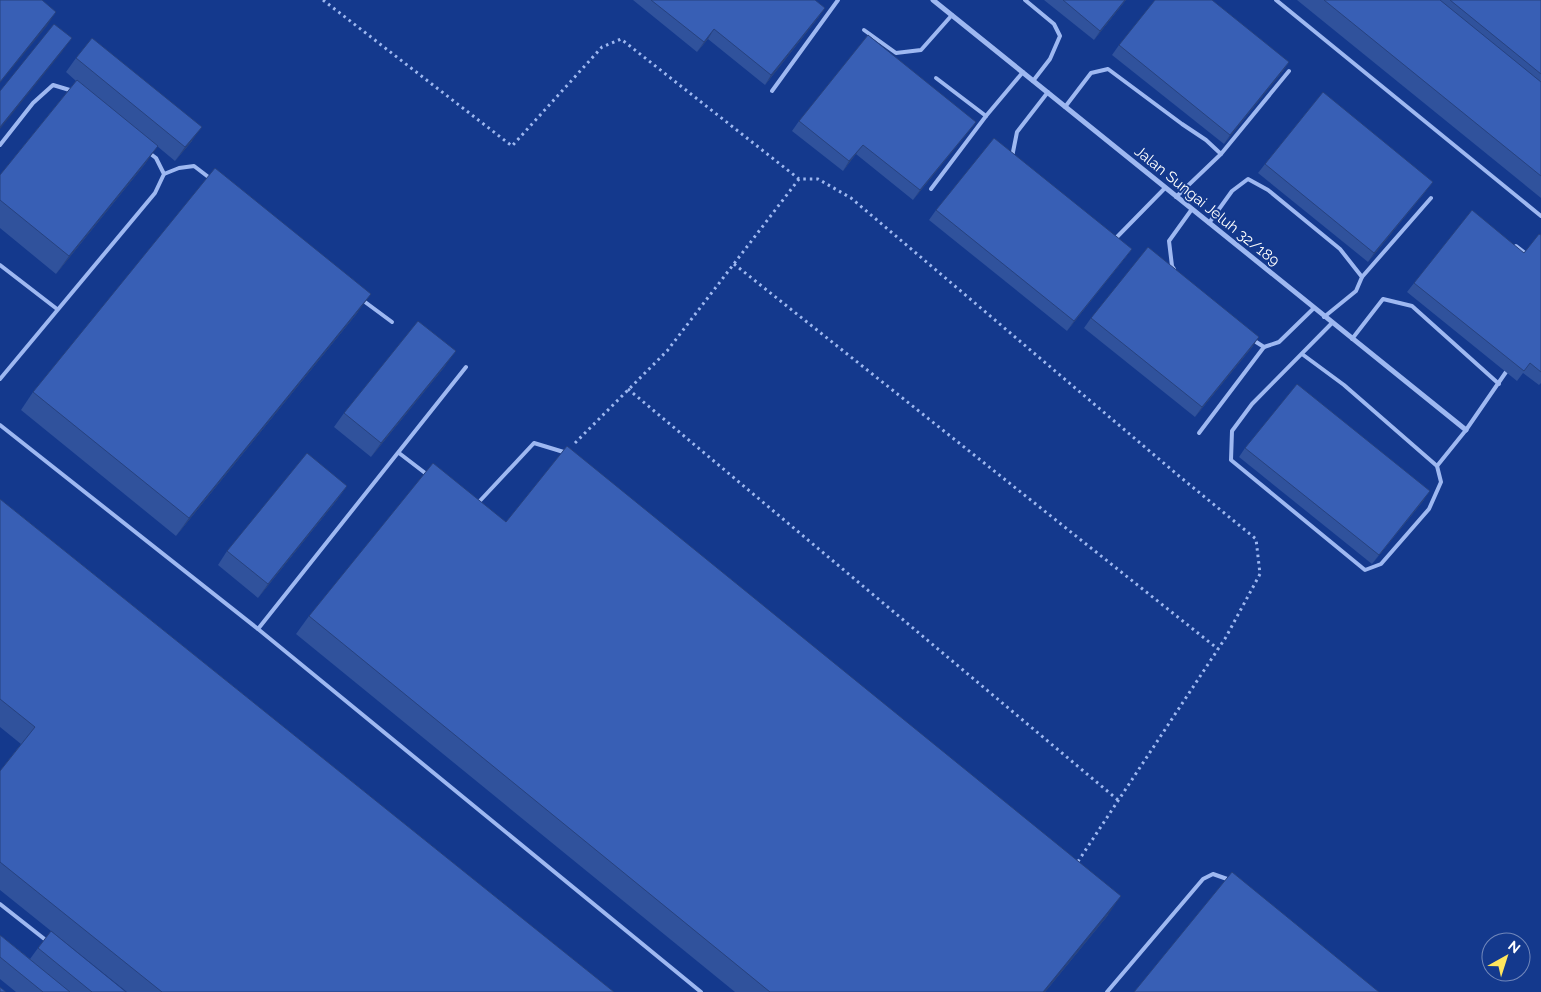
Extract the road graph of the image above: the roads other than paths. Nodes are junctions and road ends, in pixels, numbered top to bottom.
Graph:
1 (837, 0) edge
2 (933, 0) edge
3 (1025, 0) edge
4 (1276, 0) edge
5 (952, 15) junction
6 (864, 30) dead end
7 (1290, 71) dead end
8 (1023, 72) junction
9 (936, 78) dead end
10 (1033, 80) junction
11 (772, 91) dead end
12 (1048, 92) junction
13 (80, 97) edge
14 (1065, 107) junction
15 (986, 116) junction
16 (0, 145) edge
17 (140, 146) edge
18 (1221, 154) junction
19 (1019, 163) edge
20 (164, 174) junction
21 (217, 184) edge
22 (1166, 188) junction
23 (931, 189) edge
24 (1176, 197) junction
25 (1431, 198) edge
26 (1192, 210) junction
27 (1541, 216) edge
28 (1209, 223) junction
29 (1108, 234) edge
30 (1510, 241) edge
31 (1525, 253) edge
32 (0, 264) edge
33 (1178, 273) edge
34 (1362, 276) junction
35 (360, 298) edge
36 (1314, 308) junction
37 (57, 309) junction
38 (1324, 317) junction
39 (392, 322) dead end
40 (1332, 323) junction
41 (1248, 336) edge
42 (1352, 339) junction
43 (1264, 347) junction
44 (1302, 354) junction
45 (466, 367) dead end
46 (1506, 372) dead end
47 (0, 379) edge
48 (1499, 384) junction
49 (0, 425) edge
50 (1466, 430) junction
51 (1199, 433) dead end
52 (399, 453) junction
53 (573, 458) edge
54 (1437, 466) junction
55 (436, 481) edge
56 (473, 509) edge
57 (258, 629) junction
58 (1235, 884) edge
59 (0, 904) edge
60 (52, 945) edge
61 (701, 992) edge
62 (1107, 992) edge

1 - 11 lane
2 - 5 street, Jalan Sungai Jeluh 32/189
3 - 10 lane
4 - 27 lane
5 - 6 lane
5 - 8 street, Jalan Sungai Jeluh 32/189
7 - 18 lane
8 - 10 street, Jalan Sungai Jeluh 32/189
8 - 15 lane
9 - 15 lane
10 - 12 street, Jalan Sungai Jeluh 32/189
12 - 14 street, Jalan Sungai Jeluh 32/189
12 - 19 lane
13 - 16 lane
14 - 18 lane
14 - 22 street, Jalan Sungai Jeluh 32/189
15 - 23 lane
17 - 20 lane
18 - 24 lane
20 - 21 lane
20 - 37 lane
22 - 24 street, Jalan Sungai Jeluh 32/189
22 - 29 lane
24 - 26 street, Jalan Sungai Jeluh 32/189
25 - 34 lane
26 - 28 street, Jalan Sungai Jeluh 32/189
26 - 33 lane
28 - 34 lane
28 - 36 street, Jalan Sungai Jeluh 32/189
30 - 31 lane
32 - 37 lane
34 - 38 lane
35 - 39 lane
36 - 38 street, Jalan Sungai Jeluh 32/189
36 - 43 lane
37 - 47 lane
38 - 40 street, Jalan Sungai Jeluh 32/189
40 - 42 street, Jalan Sungai Jeluh 32/189
40 - 44 lane
41 - 43 lane
42 - 48 lane
42 - 50 street, Jalan Sungai Jeluh 32/189
43 - 51 lane
44 - 54 lane
44 - 54 lane
45 - 52 lane
46 - 48 lane
48 - 50 lane
49 - 57 lane
50 - 54 lane
52 - 55 lane
52 - 57 lane
53 - 56 lane
57 - 61 lane
58 - 62 lane
59 - 60 lane

